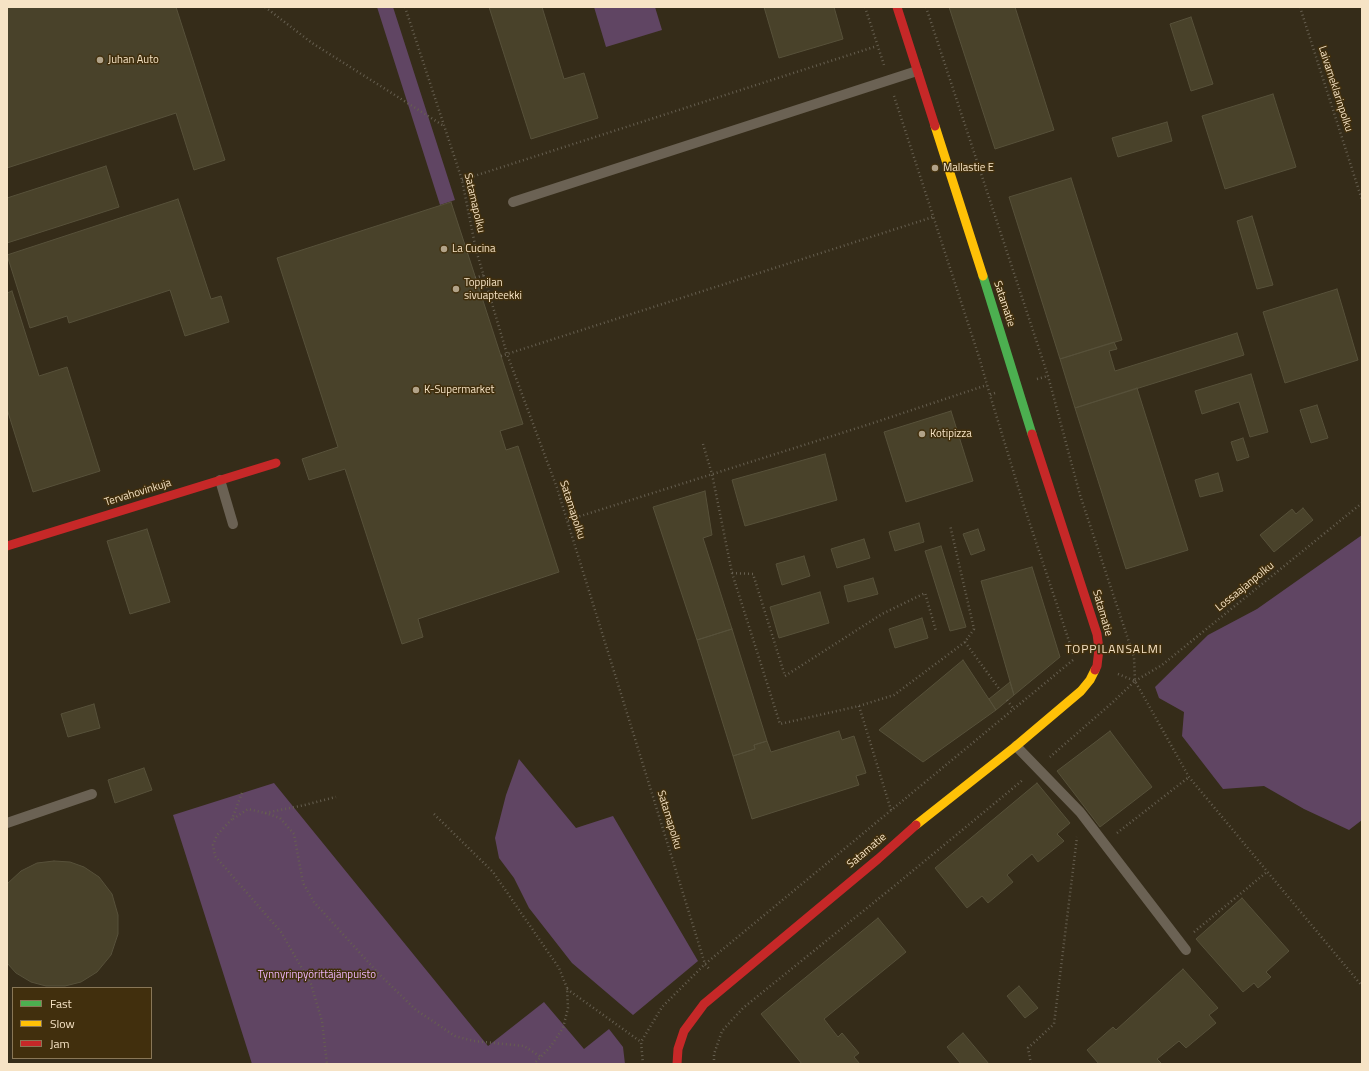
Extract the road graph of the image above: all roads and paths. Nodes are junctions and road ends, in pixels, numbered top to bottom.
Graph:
1 (265, 7) edge
2 (405, 7) edge
3 (865, 7) edge
4 (897, 7) edge
5 (926, 7) edge
6 (1300, 7) edge
7 (877, 46) junction
8 (917, 71) junction
9 (888, 80) junction
10 (445, 126) junction
11 (462, 180) junction
12 (1362, 200) edge
13 (513, 202) dead end
14 (933, 217) junction
15 (476, 250) junction
16 (467, 253) dead end
17 (484, 275) junction
18 (475, 278) dead end
19 (507, 354) junction
20 (500, 356) dead end
21 (987, 385) junction
22 (990, 395) dead end
23 (703, 444) dead end
24 (276, 463) dead end
25 (712, 474) junction
26 (220, 480) junction
27 (1362, 502) edge
28 (568, 520) junction
29 (233, 524) dead end
30 (950, 525) dead end
31 (7, 546) edge
32 (732, 572) junction
33 (936, 631) dead end
34 (965, 642) junction
35 (1075, 658) dead end
36 (1135, 681) junction
37 (1000, 690) dead end
38 (1007, 700) dead end
39 (859, 706) junction
40 (1013, 708) junction
41 (1016, 746) junction
42 (1038, 768) junction
43 (1189, 777) junction
44 (242, 793) dead end
45 (92, 794) dead end
46 (336, 798) dead end
47 (891, 810) junction
48 (1080, 812) junction
49 (265, 813) junction
50 (434, 814) dead end
51 (232, 819) junction
52 (7, 823) edge
53 (1103, 843) junction
54 (1268, 871) junction
55 (1183, 946) joint
56 (705, 964) junction
57 (1362, 986) edge
58 (725, 987) junction
59 (566, 988) junction
60 (743, 1008) junction
61 (641, 1042) junction
62 (541, 1057) junction
63 (327, 1064) edge
64 (534, 1064) edge
65 (643, 1064) edge
66 (677, 1064) edge
67 (714, 1064) edge
68 (1031, 1064) edge

1 - 10 path
2 - 10 path, Satamapolku
3 - 7 path
4 - 8 street, Satamatie
5 - 36 path
6 - 12 path, Laivameklarinpolku
7 - 9 path
7 - 11 path
8 - 9 lane
8 - 41 street, Satamatie
9 - 13 lane
9 - 14 path
10 - 11 path, Satamapolku
11 - 15 path, Satamapolku
14 - 19 path
14 - 21 path
15 - 16 path
15 - 17 path, Satamapolku
17 - 18 path
17 - 19 path, Satamapolku
19 - 20 path
19 - 28 path, Satamapolku
21 - 22 path
21 - 25 path
23 - 25 path
24 - 26 street, Tervahovinkuja
25 - 28 path
25 - 32 path
26 - 29 lane
26 - 31 street, Tervahovinkuja
27 - 36 path, Lossaajanpolku
28 - 56 path, Satamapolku
30 - 34 path
32 - 33 path
32 - 39 path
34 - 37 path
34 - 39 path
35 - 40 path
36 - 42 path, Lossaajanpolku
36 - 43 path
38 - 40 path
39 - 47 path
40 - 47 path
41 - 42 lane
41 - 58 street, Satamatie
42 - 48 lane
42 - 60 path, Lossaajanpolku
43 - 53 path
43 - 54 path
44 - 51 path
45 - 52 lane
46 - 49 path
47 - 56 path
48 - 53 lane
48 - 68 path
49 - 51 path
49 - 62 path
50 - 59 path
51 - 63 path
53 - 55 lane
54 - 55 path
54 - 57 path
56 - 58 path, Satamapolku
56 - 61 path
58 - 60 path, Satamapolku
58 - 66 street, Satamatie
59 - 61 path
59 - 62 path
60 - 67 path, Lossaajanpolku
61 - 65 path
62 - 64 path

